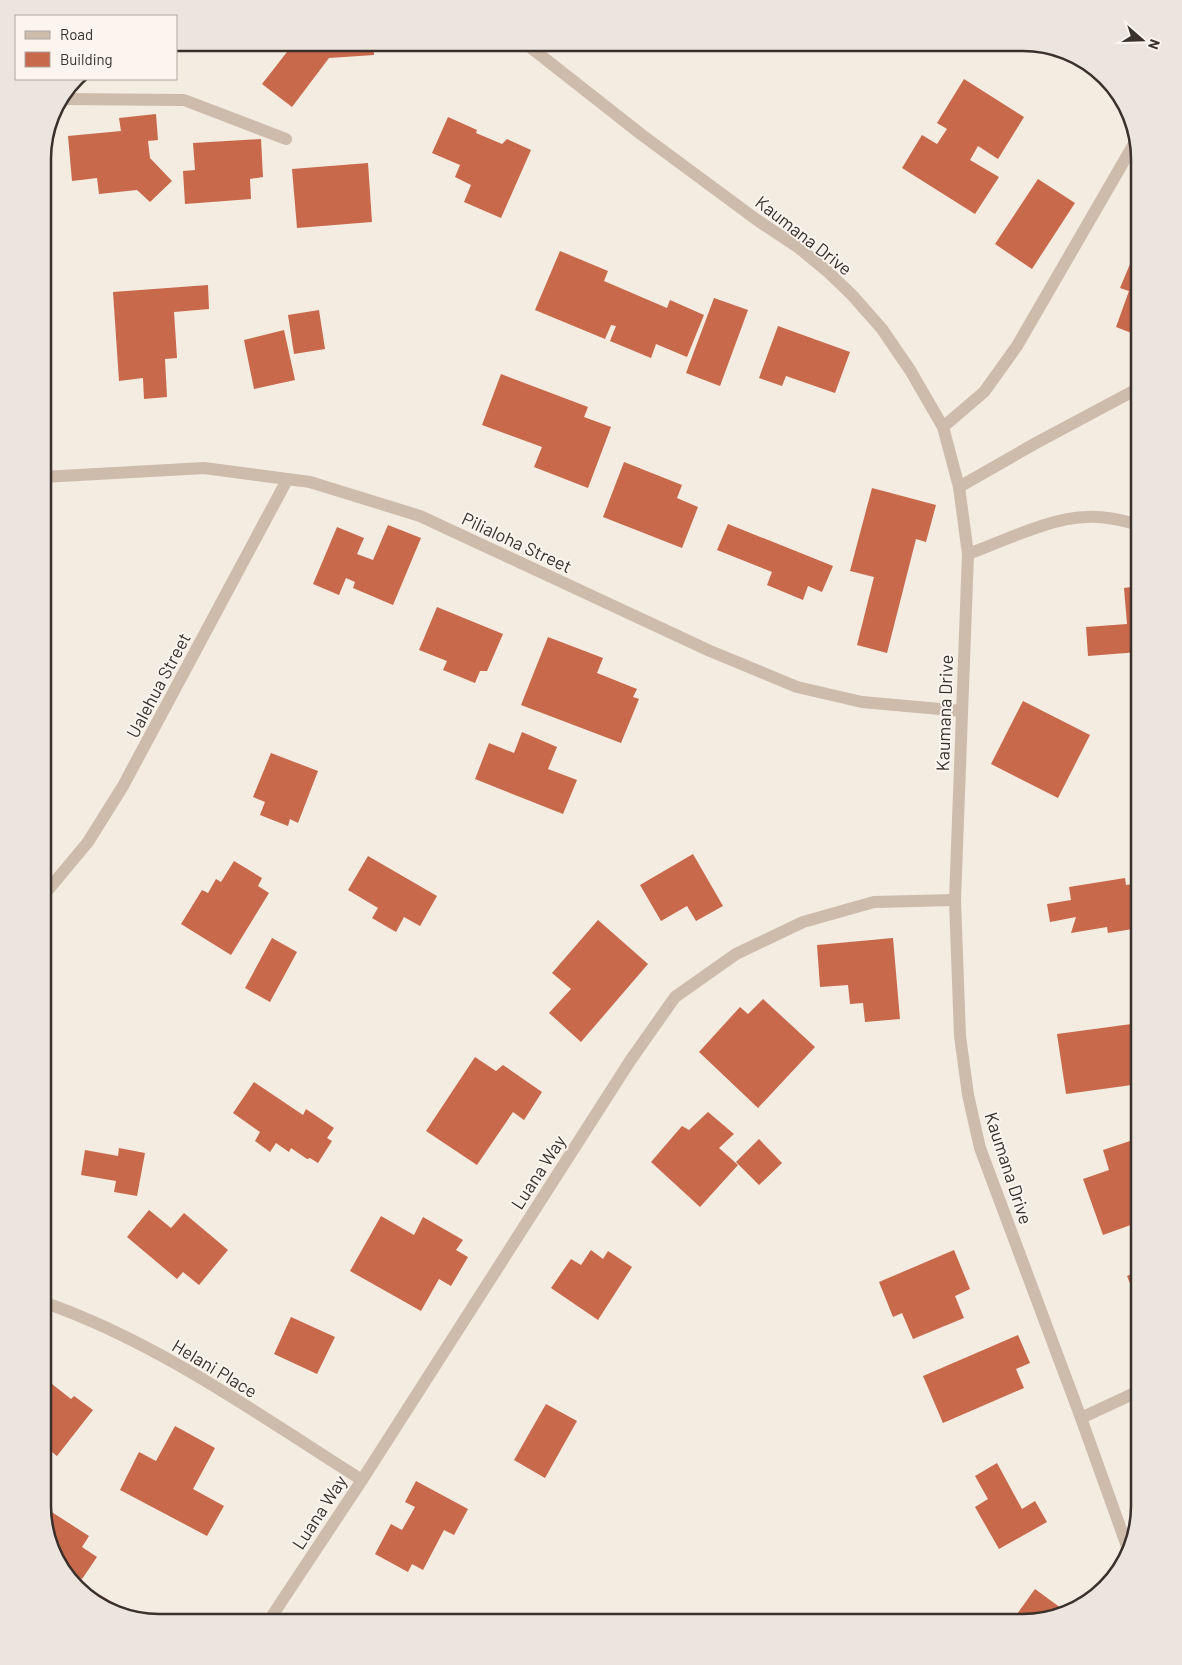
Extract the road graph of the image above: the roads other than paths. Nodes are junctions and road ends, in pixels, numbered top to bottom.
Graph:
1 (535, 51) edge
2 (70, 99) edge
3 (286, 139) dead end
4 (1130, 150) edge
5 (1131, 393) edge
6 (943, 427) junction
7 (51, 477) edge
8 (287, 480) junction
9 (959, 487) junction
10 (1131, 522) edge
11 (968, 554) junction
12 (962, 711) junction
13 (51, 886) edge
14 (956, 900) junction
15 (51, 1305) edge
16 (1131, 1395) edge
17 (1081, 1418) junction
18 (362, 1480) junction
19 (1125, 1541) edge
20 (273, 1614) edge

1 - 6 street, Kaumana Drive
2 - 3 street
4 - 6 street
5 - 9 street
6 - 9 street, Kaumana Drive
7 - 8 street, Pilialoha Street
8 - 12 street, Pilialoha Street
8 - 13 street, Ualehua Street
9 - 11 street, Kaumana Drive
10 - 11 street
11 - 12 street, Kaumana Drive
12 - 14 street, Kaumana Drive
14 - 17 street, Kaumana Drive
14 - 18 street, Luana Way
15 - 18 street, Helani Place
16 - 17 street
17 - 19 street, Kaumana Drive
18 - 20 street, Luana Way

